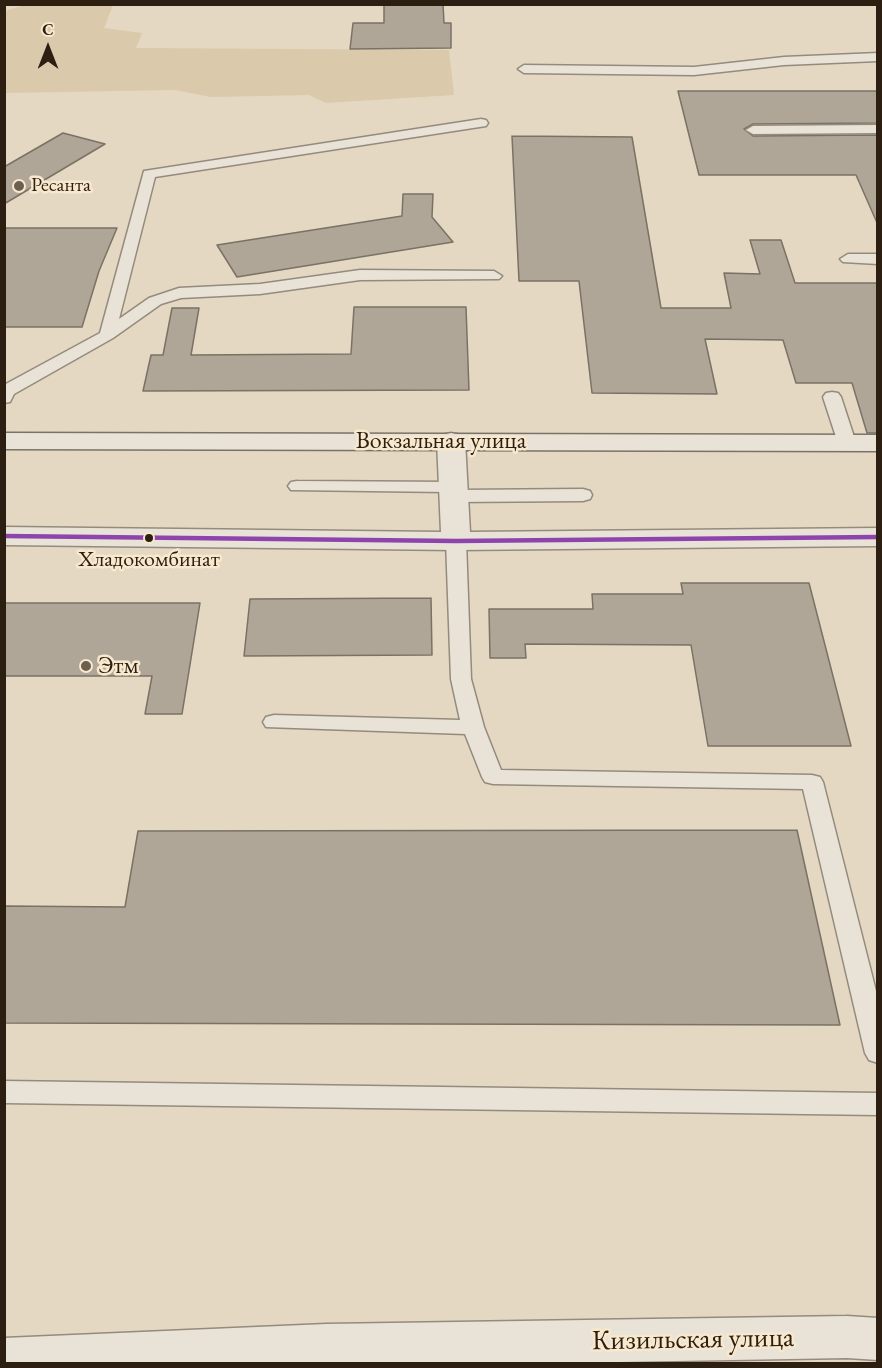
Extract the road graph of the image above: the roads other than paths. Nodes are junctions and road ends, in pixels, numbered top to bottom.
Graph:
1 (878, 57) edge
2 (524, 69) dead end
3 (481, 123) dead end
4 (878, 129) edge
5 (753, 130) dead end
6 (848, 259) dead end
7 (878, 259) edge
8 (494, 276) dead end
9 (107, 335) junction
10 (5, 397) edge
11 (832, 397) dead end
12 (4, 441) edge
13 (451, 441) junction
14 (848, 443) junction
15 (878, 443) edge
16 (297, 486) dead end
17 (453, 491) junction
18 (583, 495) dead end
19 (4, 536) edge
20 (878, 537) edge
21 (456, 541) junction
22 (274, 722) dead end
23 (473, 726) junction
24 (878, 1053) edge
25 (4, 1092) edge
26 (878, 1104) edge
27 (859, 1347) edge
28 (326, 1354) edge
29 (4, 1360) edge

1 - 2 lane
3 - 9 lane
4 - 5 lane
6 - 7 lane
8 - 9 lane
9 - 10 lane
11 - 14 lane
12 - 13 street, Вокзальная улица
13 - 14 street, Вокзальная улица
13 - 17 street
14 - 15 street, Вокзальная улица
16 - 17 lane
17 - 18 lane
17 - 21 street
19 - 21 street
20 - 21 street
21 - 23 lane
22 - 23 lane
23 - 24 lane
25 - 26 lane
27 - 28 street, Кизильская улица
28 - 29 street, Кизильская улица

